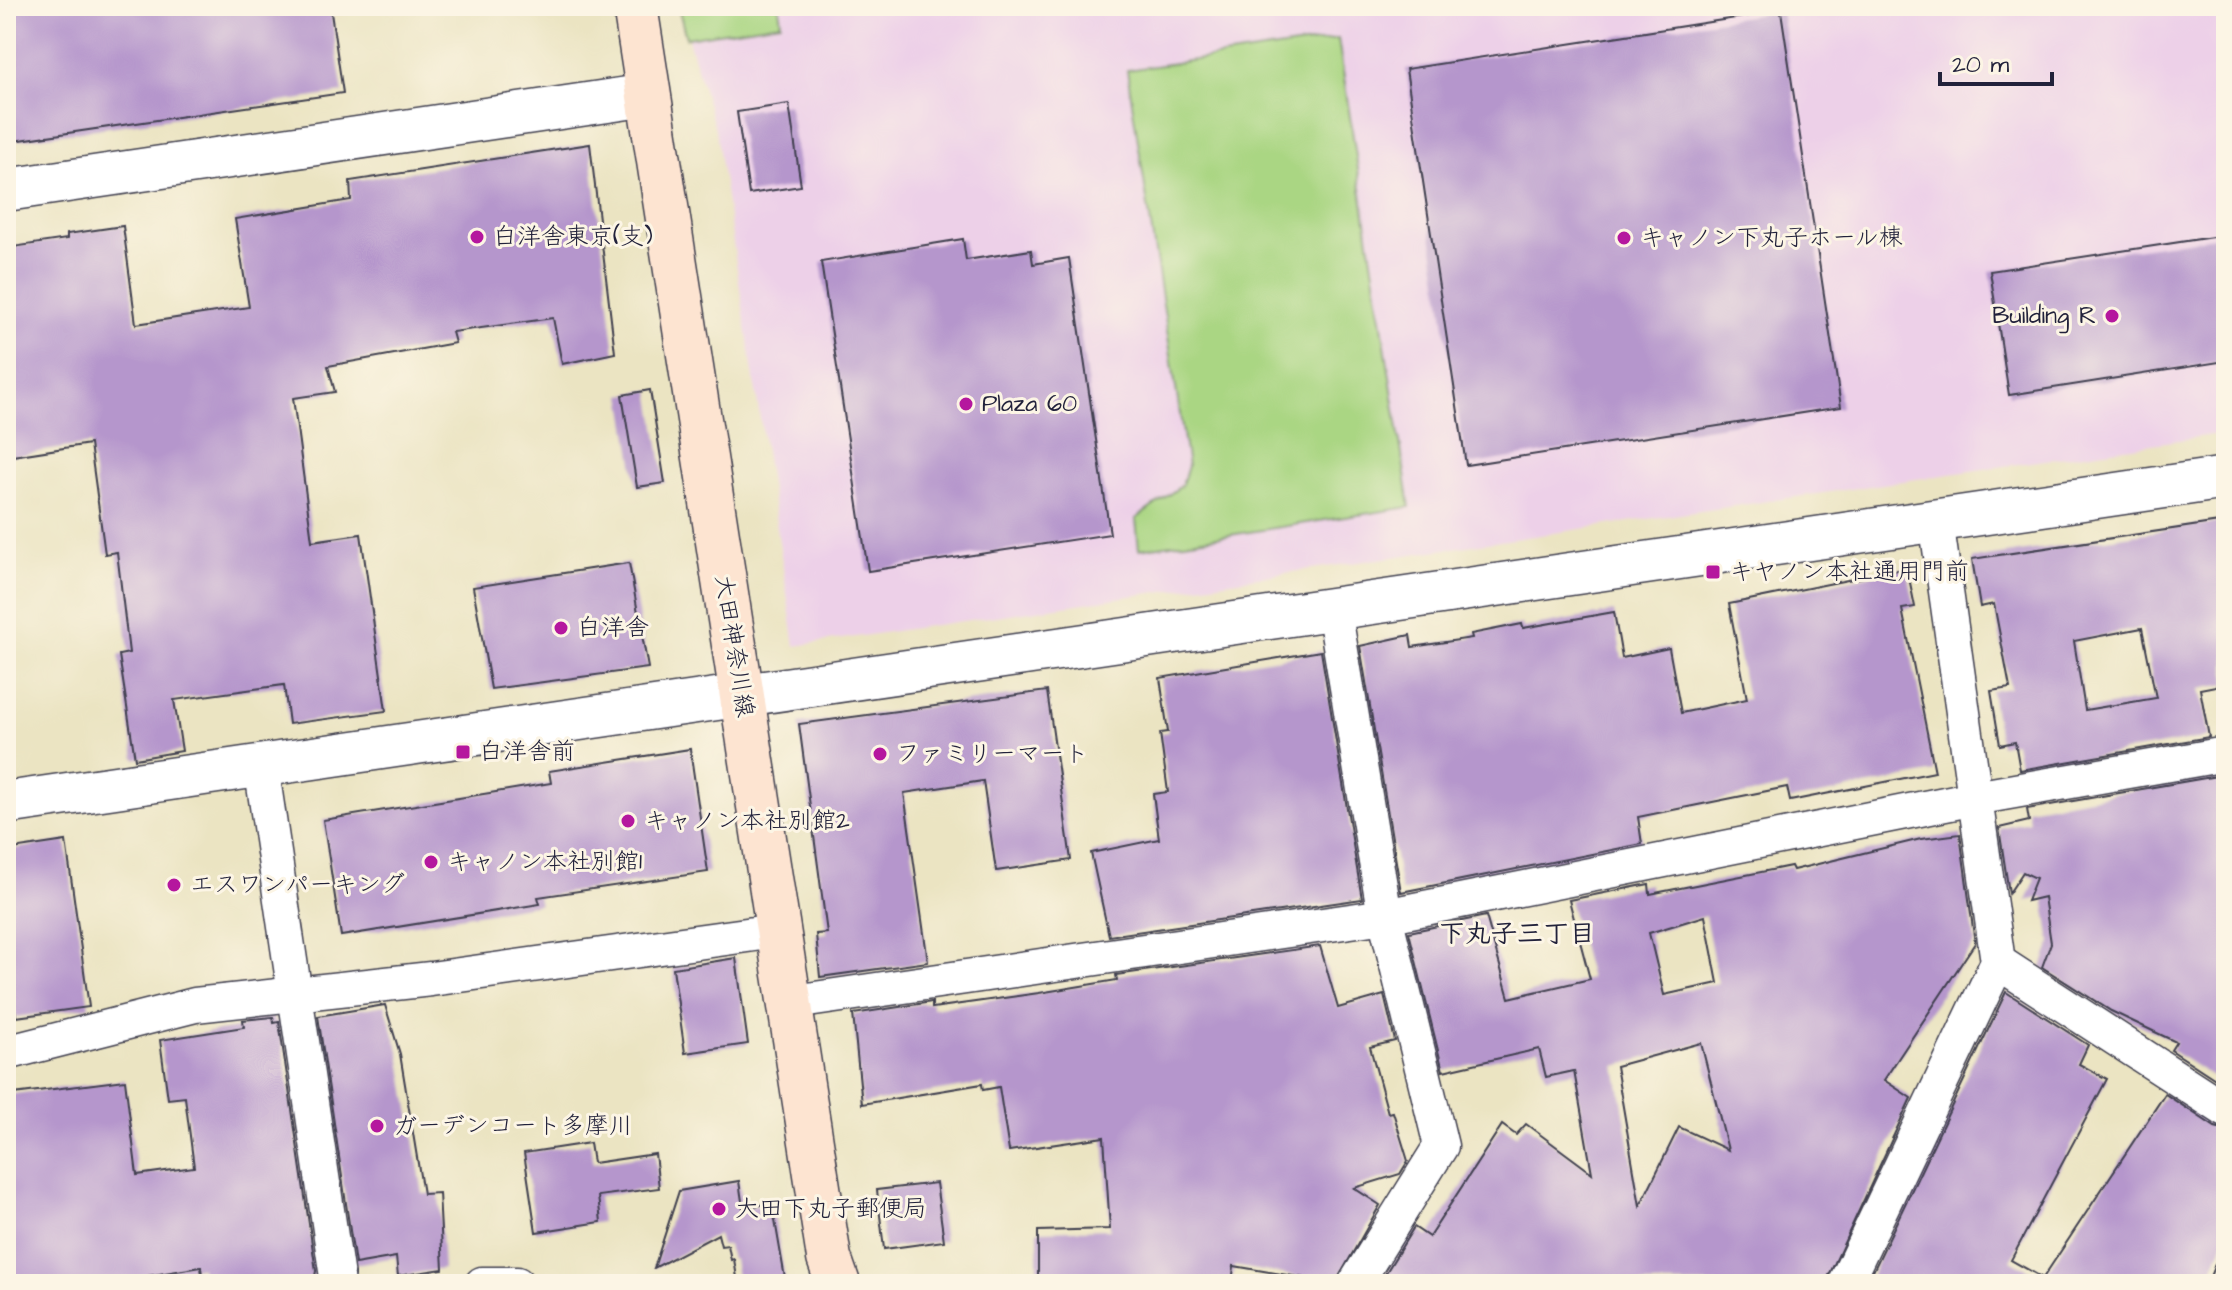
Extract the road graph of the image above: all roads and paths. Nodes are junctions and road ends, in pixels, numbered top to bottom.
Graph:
1 (635, 6) edge
2 (648, 95) junction
3 (6, 190) edge
4 (2226, 478) edge
5 (1936, 520) junction
6 (1334, 609) junction
7 (742, 696) junction
8 (2226, 754) edge
9 (261, 765) junction
10 (1975, 798) junction
11 (6, 803) edge
12 (1385, 916) junction
13 (775, 931) junction
14 (1998, 962) junction
15 (293, 995) junction
16 (787, 1003) junction
17 (6, 1053) edge
18 (2226, 1110) edge
19 (338, 1284) edge
20 (482, 1284) edge
21 (517, 1284) edge
22 (838, 1284) edge
23 (1355, 1284) edge
24 (1845, 1284) edge

1 - 2 main road, 大田神奈川線
2 - 3 street
2 - 7 main road, 大田神奈川線
4 - 5 street
5 - 6 street
5 - 10 street
6 - 7 street
6 - 12 street
7 - 9 street
7 - 13 main road, 大田神奈川線
8 - 10 street
9 - 11 street
9 - 15 street
10 - 12 street
10 - 14 street
12 - 16 street
12 - 23 street
13 - 15 street
13 - 16 main road, 大田神奈川線
14 - 18 street
14 - 24 street
15 - 17 street
15 - 19 street
16 - 22 main road, 大田神奈川線
20 - 21 street

